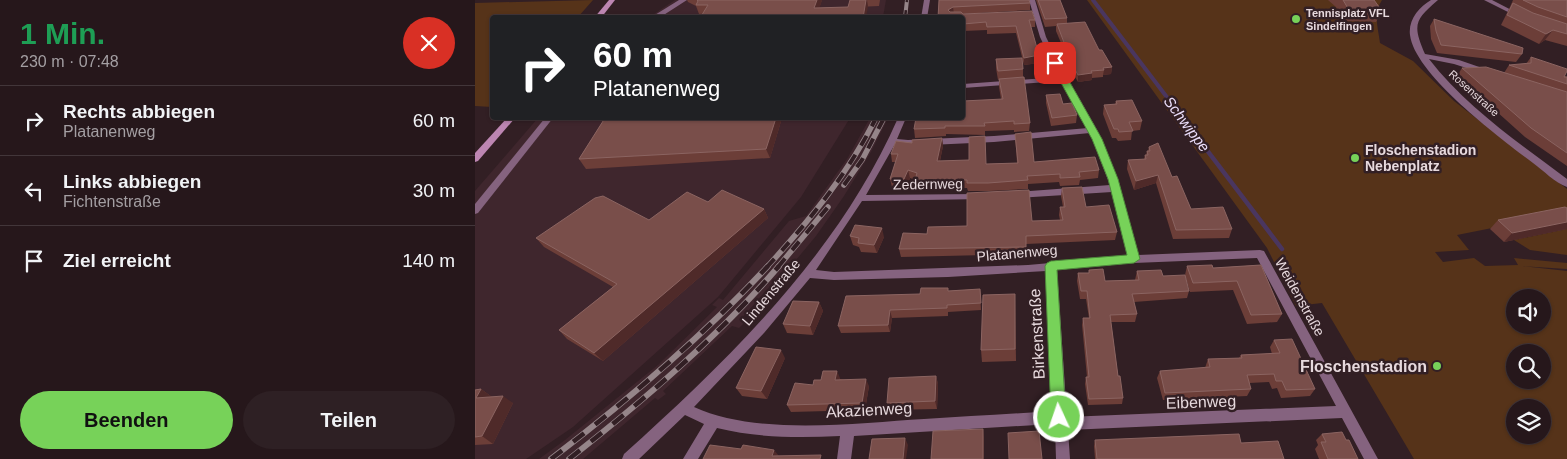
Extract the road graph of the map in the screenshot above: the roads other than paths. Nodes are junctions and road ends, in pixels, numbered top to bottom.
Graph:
1 (612, 0) edge
2 (684, 0) edge
3 (927, 0) edge
4 (1032, 0) edge
5 (1435, 0) edge
6 (1487, 0) edge
7 (600, 15) edge
8 (658, 15) edge
9 (924, 15) edge
10 (1529, 20) edge
11 (1421, 55) junction
12 (1489, 74) edge
13 (1063, 79) junction
14 (965, 86) edge
15 (509, 120) edge
16 (547, 120) edge
17 (901, 120) edge
18 (1093, 130) junction
19 (892, 141) junction
20 (475, 159) edge
21 (1567, 184) edge
22 (1116, 188) junction
23 (989, 196) edge
24 (1007, 196) edge
25 (860, 198) junction
26 (475, 211) edge
27 (1259, 254) joint
28 (1134, 259) junction
29 (1051, 266) junction
30 (807, 273) junction
31 (685, 409) junction
32 (1345, 412) junction
33 (1059, 421) junction
34 (713, 422) junction
35 (848, 430) junction
36 (629, 459) edge
37 (690, 459) edge
38 (844, 459) edge
39 (1063, 459) edge
40 (1371, 459) edge

1 - 7 main road
2 - 8 street
3 - 9 street
4 - 13 street
5 - 11 street, Rosenstraße
6 - 10 street
11 - 12 street
11 - 21 street, Rosenstraße
13 - 14 street
13 - 18 street
15 - 20 main road
16 - 26 street
17 - 19 street, Lindenstraße
18 - 19 street
18 - 22 street
19 - 25 street, Lindenstraße
22 - 24 street
22 - 28 street
23 - 25 street, Zedernweg
25 - 30 street, Lindenstraße
27 - 28 street, Platanenweg
27 - 32 street, Weidenstraße
28 - 29 street, Platanenweg
29 - 30 street, Platanenweg
29 - 33 street, Birkenstraße
30 - 31 street, Lindenstraße
31 - 34 street, Akazienweg
31 - 36 street, Lindenstraße
32 - 33 street, Eibenweg
32 - 40 street, Weidenstraße
33 - 35 street, Akazienweg
33 - 39 street, Birkenstraße
34 - 35 street, Akazienweg
34 - 37 street
35 - 38 street

